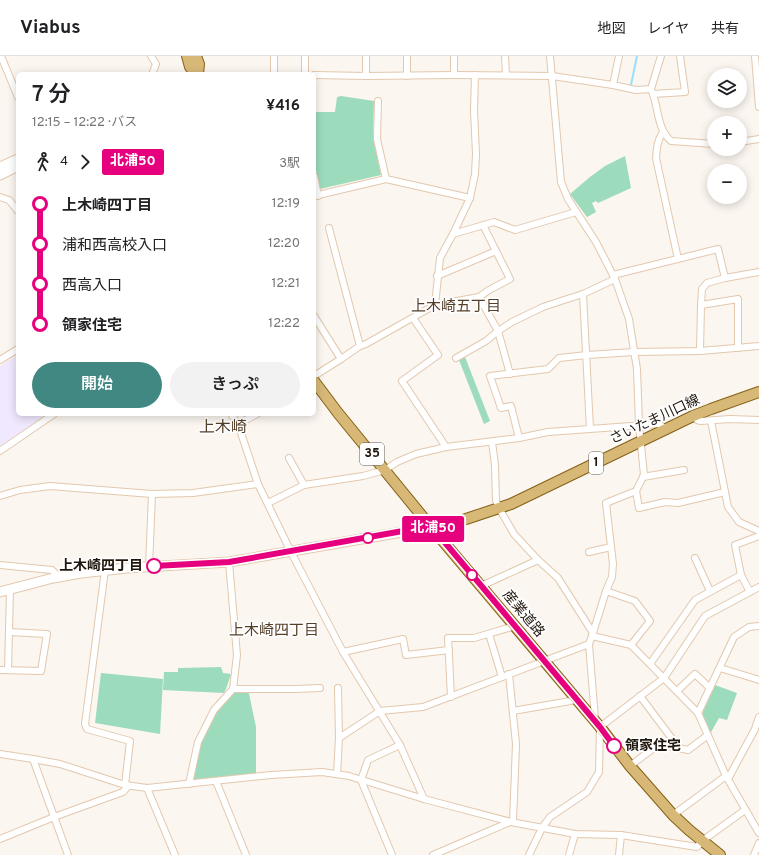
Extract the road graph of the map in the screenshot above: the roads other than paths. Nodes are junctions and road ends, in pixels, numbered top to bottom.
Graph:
1 (1, 56) edge
2 (151, 56) edge
3 (187, 56) edge
4 (196, 56) edge
5 (274, 56) edge
6 (305, 56) edge
7 (366, 56) edge
8 (407, 56) edge
9 (454, 56) edge
10 (505, 56) edge
11 (550, 56) edge
12 (619, 56) edge
13 (661, 56) edge
14 (680, 56) edge
15 (755, 56) edge
16 (153, 72) edge
17 (196, 72) edge
18 (198, 72) edge
19 (274, 72) edge
20 (305, 72) edge
21 (316, 75) edge
22 (454, 75) junction
23 (475, 75) junction
24 (506, 75) junction
25 (366, 76) junction
26 (407, 76) junction
27 (552, 76) junction
28 (613, 85) junction
29 (652, 91) junction
30 (16, 92) edge
31 (378, 101) dead end
32 (759, 107) edge
33 (663, 132) junction
34 (759, 140) edge
35 (747, 141) edge
36 (707, 144) edge
37 (16, 160) edge
38 (0, 167) edge
39 (16, 167) edge
40 (0, 175) edge
41 (386, 179) junction
42 (316, 196) edge
43 (0, 197) edge
44 (470, 198) junction
45 (16, 209) edge
46 (576, 212) junction
47 (483, 225) junction
48 (329, 228) dead end
49 (453, 234) junction
50 (496, 251) junction
51 (678, 259) junction
52 (759, 272) edge
53 (437, 276) junction
54 (614, 277) junction
55 (725, 278) junction
56 (583, 294) junction
57 (479, 297) junction
58 (701, 305) junction
59 (435, 306) junction
60 (413, 318) junction
61 (316, 319) edge
62 (498, 331) junction
63 (360, 346) junction
64 (759, 346) edge
65 (738, 348) junction
66 (16, 350) edge
67 (700, 350) junction
68 (634, 352) junction
69 (587, 355) junction
70 (456, 358) dead end
71 (341, 359) junction
72 (0, 360) edge
73 (510, 374) junction
74 (316, 375) edge
75 (316, 384) edge
76 (759, 392) edge
77 (51, 416) edge
78 (232, 416) edge
79 (253, 416) edge
80 (693, 416) junction
81 (759, 420) edge
82 (711, 421) junction
83 (238, 424) junction
84 (639, 425) junction
85 (590, 429) junction
86 (666, 429) junction
87 (519, 438) junction
88 (641, 441) junction
89 (492, 442) junction
90 (446, 448) junction
91 (0, 451) edge
92 (289, 458) dead end
93 (384, 470) junction
94 (684, 470) dead end
95 (643, 477) junction
96 (258, 484) junction
97 (304, 485) junction
98 (636, 491) junction
99 (725, 492) junction
100 (152, 494) junction
101 (0, 496) edge
102 (268, 503) junction
103 (499, 508) junction
104 (431, 526) junction
105 (759, 531) edge
106 (759, 536) edge
107 (611, 547) junction
108 (291, 552) junction
109 (589, 552) dead end
110 (695, 558) dead end
111 (538, 560) junction
112 (229, 562) junction
113 (0, 565) edge
114 (149, 567) junction
115 (105, 570) junction
116 (741, 575) junction
117 (59, 577) junction
118 (481, 586) junction
119 (759, 587) edge
120 (10, 590) junction
121 (606, 591) junction
122 (710, 591) junction
123 (0, 592) edge
124 (750, 592) junction
125 (515, 626) junction
126 (759, 626) edge
127 (9, 632) junction
128 (489, 634) junction
129 (593, 634) junction
130 (589, 644) junction
131 (631, 645) junction
132 (449, 650) junction
133 (343, 652) junction
134 (544, 661) junction
135 (650, 664) junction
136 (720, 668) junction
137 (0, 670) edge
138 (8, 670) junction
139 (509, 674) junction
140 (502, 677) junction
141 (664, 678) junction
142 (759, 680) edge
143 (320, 688) dead end
144 (338, 688) dead end
145 (710, 688) junction
146 (233, 689) junction
147 (677, 691) junction
148 (640, 696) junction
149 (451, 697) junction
150 (576, 700) junction
151 (380, 711) junction
152 (513, 711) junction
153 (698, 713) junction
154 (759, 717) edge
155 (598, 724) junction
156 (708, 735) junction
157 (339, 738) junction
158 (400, 745) junction
159 (679, 748) junction
160 (0, 754) edge
161 (33, 759) junction
162 (630, 766) junction
163 (337, 774) junction
164 (727, 778) junction
165 (361, 780) junction
166 (216, 781) junction
167 (189, 784) junction
168 (127, 785) junction
169 (147, 788) junction
170 (424, 799) junction
171 (745, 810) junction
172 (673, 815) junction
173 (54, 818) junction
174 (512, 822) junction
175 (542, 828) junction
176 (759, 833) edge
177 (575, 834) junction
178 (621, 835) junction
179 (0, 839) edge
180 (702, 841) junction
181 (759, 843) edge
182 (68, 855) edge
183 (175, 855) edge
184 (246, 855) edge
185 (392, 855) edge
186 (433, 855) edge
187 (529, 855) edge
188 (569, 855) edge
189 (619, 855) edge
190 (720, 855) edge
191 (754, 855) edge

1 - 30 street
2 - 16 street
3 - 17 main road
4 - 18 main road
5 - 19 street
6 - 20 street
7 - 25 street
8 - 26 street
9 - 22 street
10 - 24 street
11 - 27 street
12 - 28 street
13 - 29 street
14 - 29 street
15 - 32 street
21 - 25 street
22 - 23 street
22 - 26 street
23 - 24 street
23 - 44 street
24 - 27 street
25 - 26 street
27 - 28 street
27 - 46 street
28 - 29 street
29 - 33 street
31 - 41 street
33 - 36 street
33 - 51 street
34 - 35 street
37 - 38 main road
39 - 40 main road
41 - 42 street
41 - 44 street
43 - 45 street
44 - 49 street
46 - 47 street
46 - 54 street
47 - 49 street
47 - 50 street
48 - 63 street
49 - 53 street
50 - 53 street
50 - 57 street
51 - 54 street
51 - 55 street
52 - 55 street
53 - 59 street
54 - 56 street
54 - 68 street
55 - 58 street
56 - 62 street
56 - 69 street
57 - 59 street
57 - 62 street
58 - 65 street
58 - 67 street
59 - 60 street
60 - 63 street
60 - 90 street
61 - 71 street
62 - 70 street
62 - 73 street
63 - 71 street
64 - 65 street
65 - 67 street
66 - 72 street
67 - 68 street
68 - 69 street
68 - 84 street
69 - 73 street
69 - 85 street
71 - 74 street
73 - 87 street
75 - 93 main road, 産業道路 / 35
76 - 80 main road, さいたま川口線 / 1
77 - 91 street
78 - 83 street
79 - 83 street
80 - 82 street
80 - 86 main road, さいたま川口線 / 1
81 - 82 street
82 - 99 street
83 - 96 street
84 - 85 street
84 - 86 street
84 - 88 street
85 - 87 street
86 - 88 main road, さいたま川口線 / 1
87 - 89 street
88 - 95 street
88 - 103 main road, さいたま川口線 / 1
89 - 90 street
89 - 103 street
90 - 93 street
92 - 97 street
93 - 97 street
93 - 104 main road, 産業道路 / 35
94 - 95 street
95 - 98 street
96 - 100 street
96 - 102 street
97 - 102 street
98 - 99 street
98 - 107 street
99 - 105 street
100 - 101 street
100 - 114 street
102 - 108 street
103 - 104 main road, さいたま川口線 / 1
103 - 111 street
104 - 108 main road
104 - 118 main road, 産業道路 / 35
106 - 116 street
107 - 109 street
107 - 121 street
108 - 112 main road
108 - 133 street
110 - 122 street
111 - 118 street
111 - 129 street
112 - 114 main road
112 - 146 street
113 - 117 street
114 - 115 main road
115 - 117 main road
115 - 168 street
116 - 122 street
116 - 124 street
117 - 120 main road
118 - 125 main road, 産業道路 / 35
119 - 124 street
120 - 123 main road
120 - 127 street
121 - 129 street
121 - 131 street
122 - 135 street
124 - 141 street
125 - 128 street
125 - 134 main road, 産業道路 / 35
126 - 136 street
127 - 138 street
127 - 138 street
128 - 132 street
128 - 140 street
129 - 130 street
129 - 131 street
130 - 134 street
130 - 155 street
131 - 135 street
132 - 133 street
132 - 149 street
133 - 151 street
134 - 139 street
134 - 150 main road, 産業道路 / 35
135 - 141 street
136 - 142 street
136 - 145 street
137 - 138 street
139 - 140 street
139 - 152 street
140 - 149 street
141 - 147 street
141 - 148 street
143 - 146 street
144 - 157 street
145 - 147 street
145 - 153 street
146 - 167 street
147 - 153 street
148 - 155 street
148 - 159 street
149 - 151 street
150 - 152 street
150 - 155 main road, 産業道路 / 35
151 - 157 street
151 - 158 street
152 - 174 street
153 - 156 street
154 - 164 street
155 - 162 main road, 産業道路 / 35
155 - 175 street
156 - 159 street
156 - 164 street
157 - 163 street
158 - 165 street
158 - 170 street
159 - 162 street
160 - 161 street
161 - 168 street
161 - 173 street
162 - 172 main road, 産業道路 / 35
163 - 165 street
163 - 166 street
164 - 171 street
164 - 172 street
165 - 170 street
165 - 185 street
166 - 167 street
166 - 184 street
167 - 169 street
168 - 169 street
168 - 173 street
169 - 183 street
170 - 174 street
171 - 176 street
171 - 180 street
172 - 180 main road, 産業道路 / 35
173 - 179 street
173 - 182 street
174 - 175 street
174 - 186 street
175 - 177 street
175 - 187 street
177 - 178 street
177 - 188 street
178 - 180 street
178 - 189 street
180 - 190 main road, 産業道路 / 35
181 - 191 street

